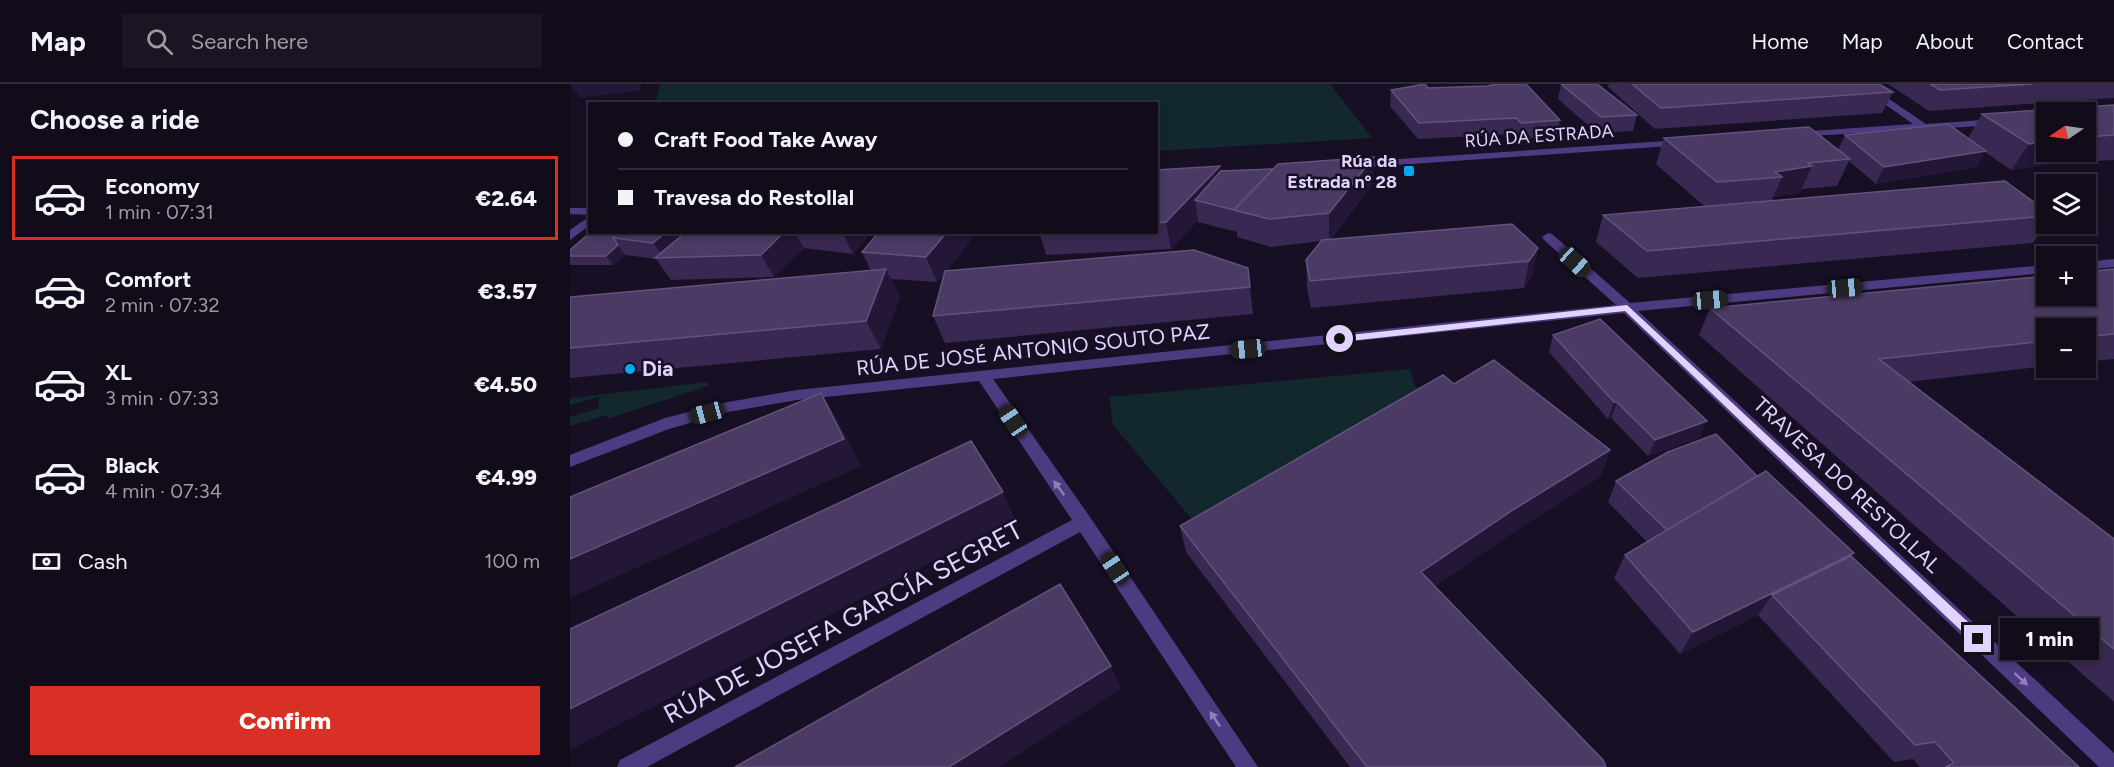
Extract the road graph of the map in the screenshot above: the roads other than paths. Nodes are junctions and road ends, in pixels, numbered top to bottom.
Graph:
1 (1860, 84) edge
2 (2011, 121) edge
3 (1924, 127) junction
4 (1782, 136) edge
5 (1687, 143) edge
6 (1339, 166) edge
7 (570, 212) edge
8 (588, 212) edge
9 (588, 221) edge
10 (570, 236) edge
11 (1548, 237) dead end
12 (2114, 263) edge
13 (2096, 265) edge
14 (2036, 270) edge
15 (1627, 308) junction
16 (984, 377) junction
17 (570, 461) edge
18 (1084, 522) junction
19 (627, 767) edge
20 (1248, 767) edge
21 (2114, 767) edge

1 - 3 street
2 - 3 street
3 - 4 street
5 - 6 street, RÚA DA ESTRADA
7 - 8 street
9 - 10 street
11 - 15 street, TRAVESA DO RESTOLLAL
12 - 13 street
14 - 15 street, RÚA DE JOSÉ ANTONIO SOUTO PAZ
15 - 16 street, RÚA DE JOSÉ ANTONIO SOUTO PAZ
15 -> 21 street, TRAVESA DO RESTOLLAL
16 - 17 street, RÚA DE JOSÉ ANTONIO SOUTO PAZ
18 -> 16 street
18 - 19 street, RÚA DE JOSEFA GARCÍA SEGRET
20 -> 18 street

